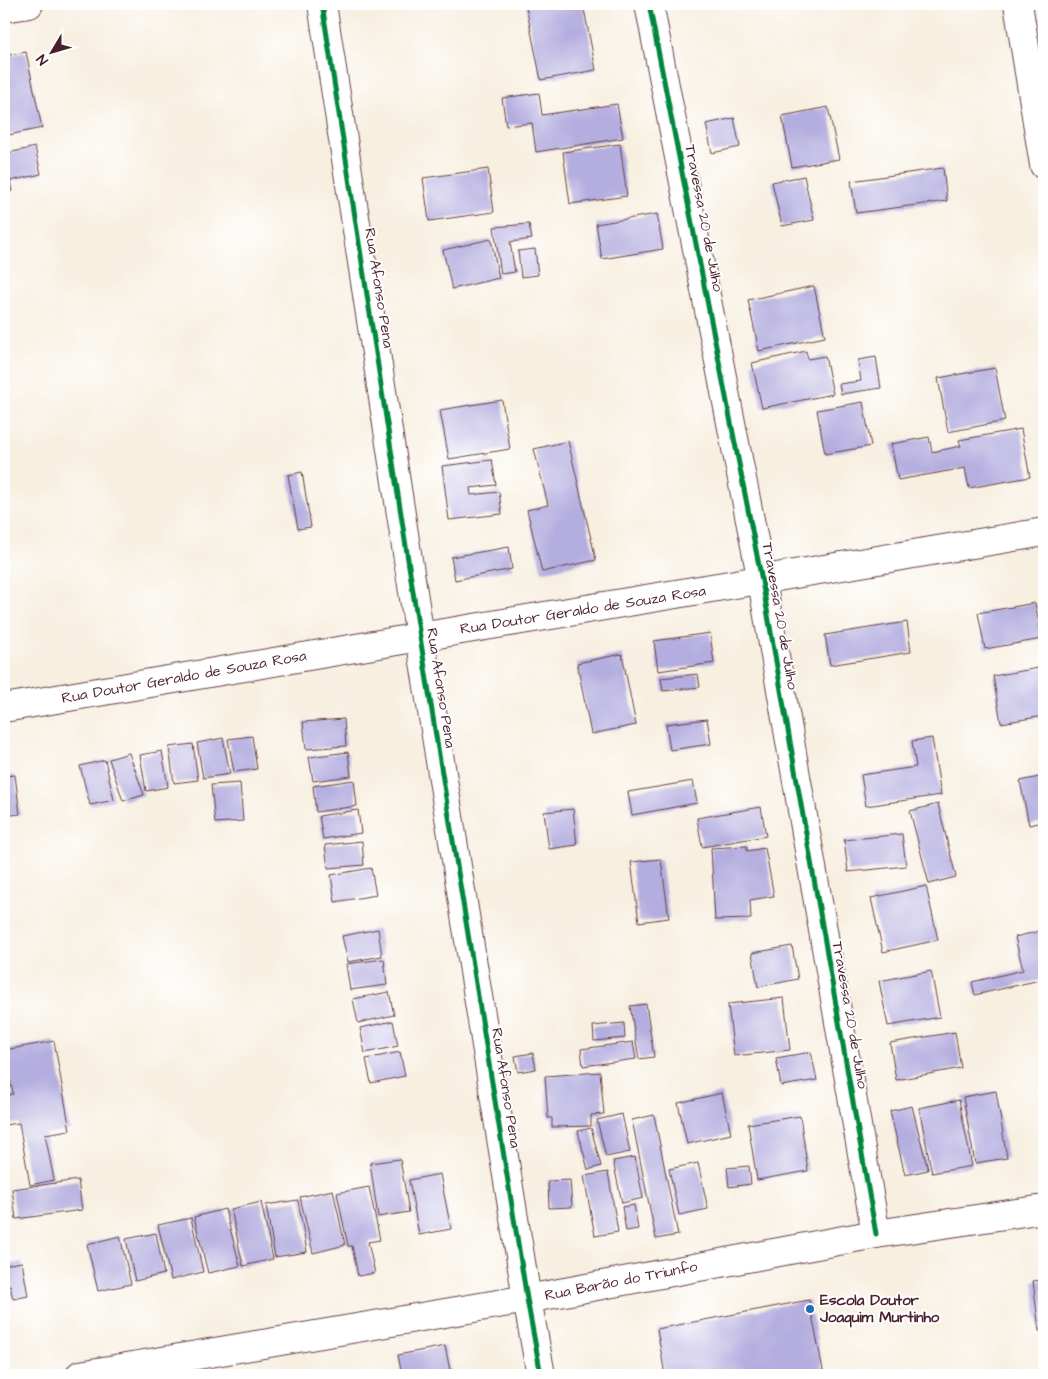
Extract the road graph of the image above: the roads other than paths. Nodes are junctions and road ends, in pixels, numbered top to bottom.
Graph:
1 (29, 4) edge
2 (322, 4) edge
3 (649, 4) edge
4 (1018, 4) edge
5 (4, 8) edge
6 (1044, 165) edge
7 (1044, 532) edge
8 (762, 581) junction
9 (420, 637) junction
10 (4, 708) edge
11 (1044, 1209) edge
12 (876, 1234) junction
13 (527, 1299) junction
14 (80, 1375) edge
15 (541, 1375) edge

1 - 5 street
2 - 9 street, Rua Afonso Pena
3 - 8 street, Travessa 20 de Julho
4 - 6 street
7 - 8 street, Rua Doutor Geraldo de Souza Rosa
8 - 9 street, Rua Doutor Geraldo de Souza Rosa
8 - 12 street, Travessa 20 de Julho
9 - 10 street, Rua Doutor Geraldo de Souza Rosa
9 - 13 street, Rua Afonso Pena
11 - 12 street, Rua Barão do Triunfo
12 - 13 street, Rua Barão do Triunfo
13 - 14 street, Rua Barão do Triunfo
13 - 15 street, Rua Afonso Pena

